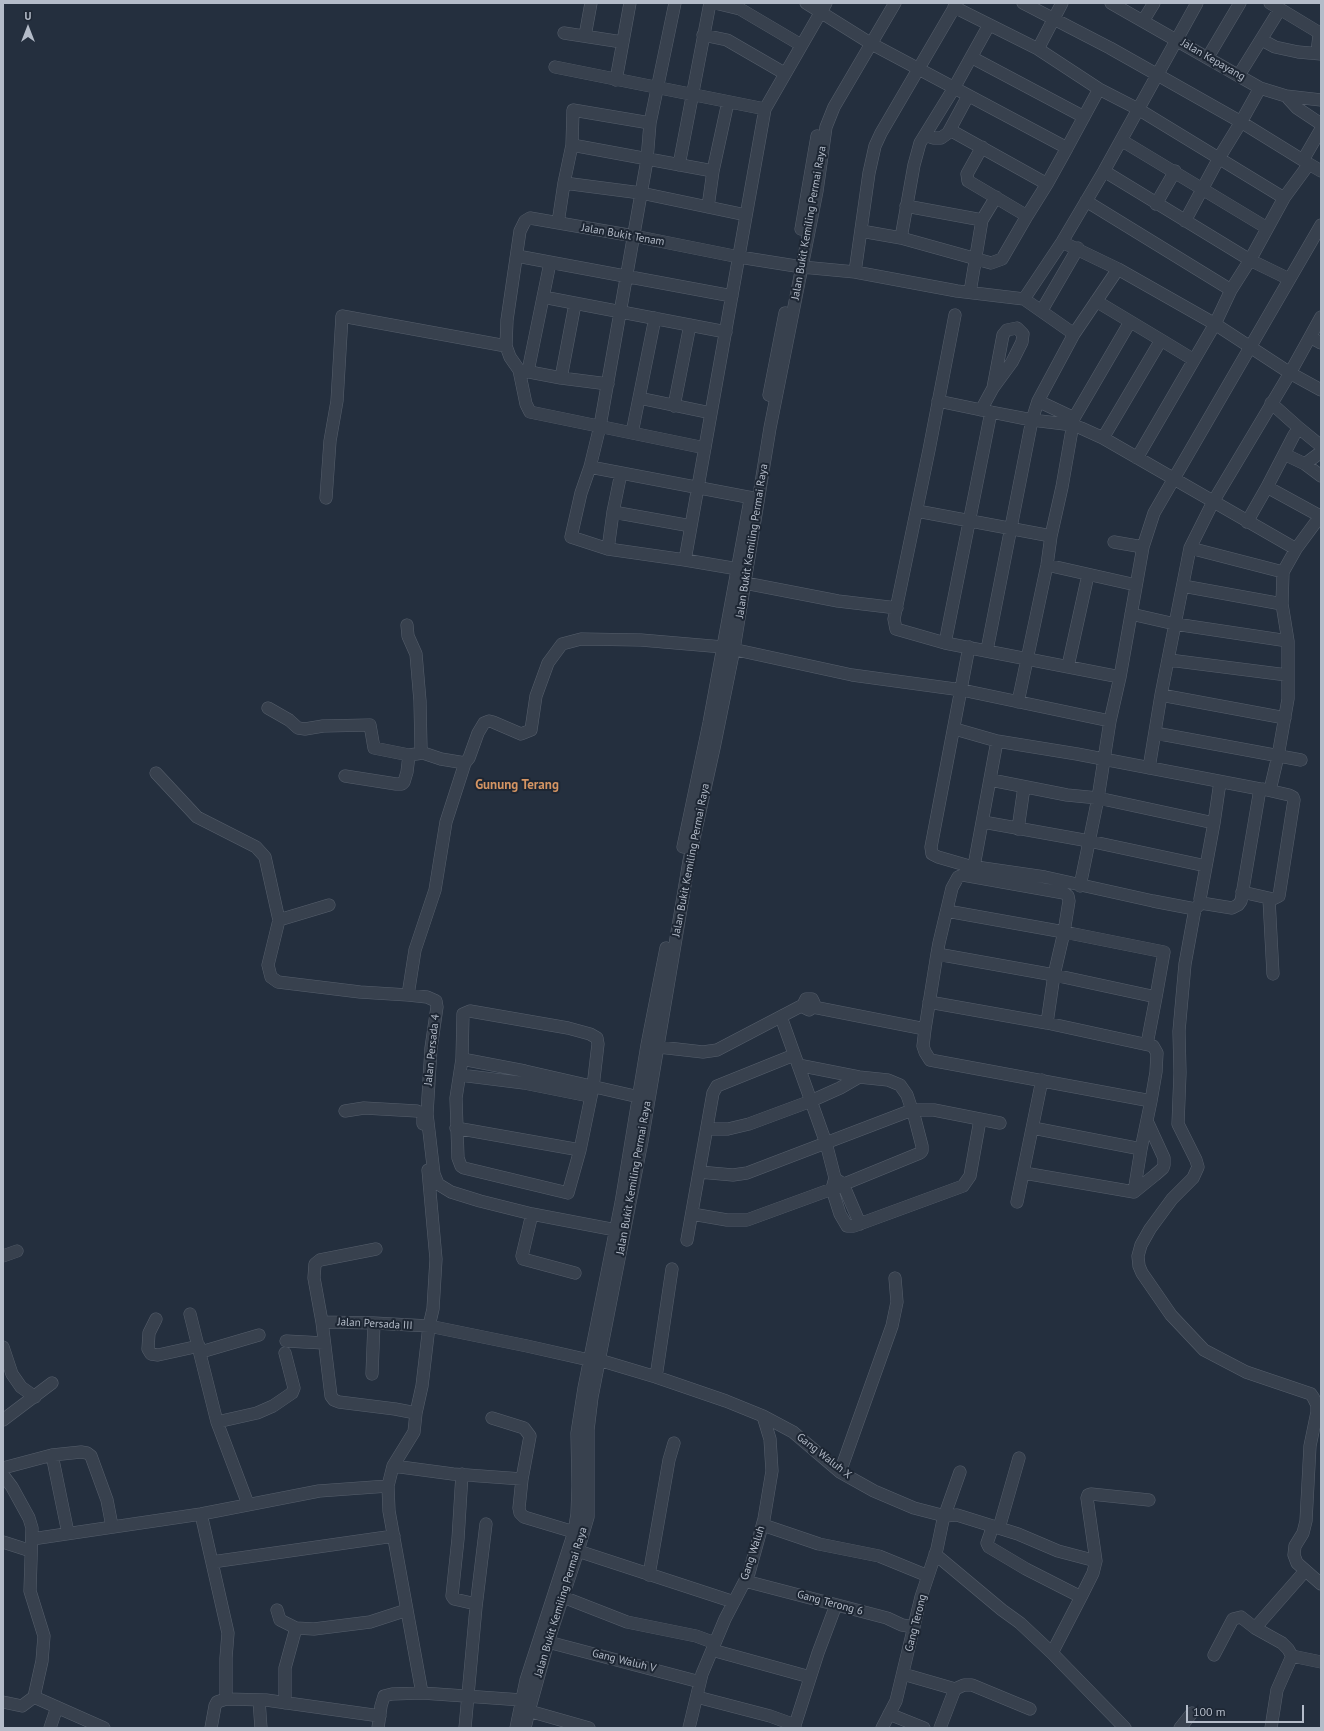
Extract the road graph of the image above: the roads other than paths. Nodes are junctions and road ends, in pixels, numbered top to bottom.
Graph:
1 (591, 3) edge
2 (630, 3) edge
3 (675, 3) edge
4 (710, 3) edge
5 (715, 3) edge
6 (806, 3) edge
7 (886, 3) edge
8 (895, 3) edge
9 (1023, 3) edge
10 (1062, 3) edge
11 (1111, 3) edge
12 (1154, 3) edge
13 (1197, 3) edge
14 (1240, 3) edge
15 (956, 5) edge
16 (1275, 6) edge
17 (824, 7) edge
18 (1054, 20) junction
19 (1143, 21) junction
20 (988, 25) junction
21 (564, 33) dead end
22 (703, 35) junction
23 (585, 36) junction
24 (1177, 40) junction
25 (1262, 40) junction
26 (867, 41) junction
27 (622, 42) junction
28 (801, 45) junction
29 (1038, 49) junction
30 (1319, 54) edge
31 (971, 57) junction
32 (1208, 58) junction
33 (555, 67) dead end
34 (919, 68) junction
35 (784, 73) junction
36 (1158, 75) junction
37 (1239, 75) junction
38 (616, 80) junction
39 (658, 88) junction
40 (954, 88) junction
41 (1260, 88) junction
42 (1099, 89) junction
43 (692, 95) junction
44 (968, 96) junction
45 (1286, 96) junction
46 (1321, 100) edge
47 (728, 102) junction
48 (764, 109) junction
49 (1138, 109) junction
50 (1084, 117) junction
51 (1241, 122) junction
52 (650, 123) junction
53 (1321, 124) edge
54 (1321, 129) edge
55 (950, 130) junction
56 (925, 135) junction
57 (1121, 140) junction
58 (572, 146) junction
59 (982, 147) junction
60 (1067, 148) junction
61 (1219, 158) junction
62 (647, 160) junction
63 (1306, 162) junction
64 (680, 165) junction
65 (713, 171) junction
66 (1104, 171) junction
67 (1175, 171) junction
68 (1321, 171) edge
69 (564, 183) junction
70 (1047, 184) junction
71 (1203, 188) junction
72 (641, 193) junction
73 (996, 197) junction
74 (1284, 198) junction
75 (1086, 201) junction
76 (1156, 204) junction
77 (906, 206) junction
78 (708, 207) junction
79 (746, 215) junction
80 (1027, 216) junction
81 (982, 220) junction
82 (1185, 220) junction
83 (558, 223) junction
84 (1321, 225) edge
85 (1267, 228) junction
86 (861, 231) junction
87 (634, 236) junction
88 (901, 238) junction
89 (1062, 242) junction
90 (1078, 248) junction
91 (517, 256) junction
92 (739, 257) junction
93 (975, 259) junction
94 (1250, 260) junction
95 (550, 263) junction
96 (798, 266) junction
97 (1118, 269) junction
98 (855, 272) junction
99 (627, 277) junction
100 (1289, 279) junction
101 (1231, 290) junction
102 (970, 292) junction
103 (732, 296) junction
104 (543, 297) junction
105 (1024, 299) junction
106 (1096, 301) junction
107 (575, 304) junction
108 (1042, 310) junction
109 (620, 311) junction
110 (955, 314) dead end
111 (655, 318) junction
112 (1321, 318) edge
113 (1130, 322) junction
114 (1215, 324) junction
115 (690, 325) junction
116 (726, 332) junction
117 (1074, 334) junction
118 (1310, 337) junction
119 (1161, 340) junction
120 (1321, 343) edge
121 (506, 346) junction
122 (1249, 347) junction
123 (1194, 360) junction
124 (524, 370) junction
125 (1290, 373) junction
126 (561, 378) junction
127 (608, 384) junction
128 (993, 388) dead end
129 (1321, 390) edge
130 (639, 398) junction
131 (938, 400) junction
132 (1038, 401) junction
133 (1271, 403) junction
134 (674, 406) junction
135 (986, 411) junction
136 (711, 414) junction
137 (1032, 420) junction
138 (1074, 421) junction
139 (600, 426) junction
140 (1299, 428) junction
141 (632, 433) junction
142 (1103, 438) junction
143 (1321, 446) edge
144 (705, 448) junction
145 (1321, 452) edge
146 (1284, 454) junction
147 (1137, 458) junction
148 (1305, 464) junction
149 (590, 467) junction
150 (621, 473) junction
151 (1321, 476) edge
152 (1173, 479) junction
153 (698, 487) junction
154 (1267, 487) junction
155 (326, 498) dead end
156 (755, 498) junction
157 (1213, 502) junction
158 (917, 511) junction
159 (613, 512) junction
160 (1320, 516) edge
161 (969, 521) junction
162 (1247, 522) junction
163 (691, 526) junction
164 (1011, 529) junction
165 (1051, 536) junction
166 (1114, 542) dead end
167 (1143, 547) junction
168 (1190, 548) junction
169 (1296, 549) junction
170 (608, 550) junction
171 (685, 560) junction
172 (1047, 565) junction
173 (738, 569) junction
174 (1283, 572) junction
175 (1088, 575) junction
176 (745, 583) junction
177 (1136, 585) junction
178 (1183, 586) junction
179 (1282, 604) junction
180 (896, 608) junction
181 (1131, 614) junction
182 (1175, 624) junction
183 (407, 625) dead end
184 (1288, 641) junction
185 (946, 643) junction
186 (969, 647) junction
187 (729, 648) junction
188 (987, 650) junction
189 (1028, 658) junction
190 (1169, 660) junction
191 (1068, 666) junction
192 (1120, 676) junction
193 (1287, 676) junction
194 (962, 690) junction
195 (1161, 695) junction
196 (1018, 702) junction
197 (268, 708) dead end
198 (1285, 718) junction
199 (1110, 721) junction
200 (955, 729) junction
201 (1155, 733) junction
202 (997, 741) junction
203 (423, 753) junction
204 (409, 755) junction
205 (1278, 756) junction
206 (1104, 759) junction
207 (1301, 760) dead end
208 (465, 763) junction
209 (1149, 768) junction
210 (156, 773) dead end
211 (345, 776) dead end
212 (991, 780) junction
213 (1220, 782) junction
214 (1024, 787) junction
215 (1265, 790) junction
216 (1098, 798) junction
217 (982, 822) junction
218 (1214, 823) junction
219 (1018, 829) junction
220 (1089, 841) junction
221 (974, 866) junction
222 (1206, 866) junction
223 (1080, 886) junction
224 (1242, 892) junction
225 (1269, 899) junction
226 (329, 905) dead end
227 (1198, 906) junction
228 (947, 911) junction
229 (279, 920) junction
230 (1064, 932) junction
231 (937, 954) junction
232 (1273, 974) dead end
233 (1054, 975) junction
234 (408, 994) junction
235 (1156, 997) junction
236 (929, 1002) junction
237 (781, 1017) junction
238 (1047, 1023) junction
239 (925, 1029) junction
240 (1147, 1044) junction
241 (652, 1046) junction
242 (462, 1059) junction
243 (796, 1060) junction
244 (460, 1076) junction
245 (524, 1077) junction
246 (859, 1077) junction
247 (1042, 1080) junction
248 (591, 1092) junction
249 (639, 1097) junction
250 (1151, 1100) junction
251 (811, 1101) junction
252 (912, 1110) junction
253 (345, 1111) dead end
254 (980, 1120) junction
255 (1147, 1121) junction
256 (1000, 1123) dead end
257 (456, 1128) junction
258 (1033, 1128) junction
259 (707, 1129) junction
260 (826, 1143) junction
261 (1141, 1149) junction
262 (580, 1150) junction
263 (699, 1172) junction
264 (1024, 1173) junction
265 (837, 1184) junction
266 (1134, 1192) junction
267 (1017, 1202) dead end
268 (532, 1214) junction
269 (692, 1214) junction
270 (620, 1231) junction
271 (687, 1240) dead end
272 (376, 1250) dead end
273 (17, 1251) dead end
274 (3, 1256) edge
275 (672, 1269) dead end
276 (575, 1274) dead end
277 (895, 1278) dead end
278 (190, 1314) dead end
279 (156, 1319) dead end
280 (322, 1322) junction
281 (374, 1323) junction
282 (429, 1326) junction
283 (259, 1335) dead end
284 (324, 1343) junction
285 (3, 1347) edge
286 (200, 1349) junction
287 (594, 1360) junction
288 (372, 1374) dead end
289 (656, 1377) junction
290 (52, 1383) dead end
291 (35, 1397) junction
292 (1317, 1397) edge
293 (416, 1413) junction
294 (763, 1416) junction
295 (492, 1418) dead end
296 (3, 1420) edge
297 (217, 1422) junction
298 (674, 1444) dead end
299 (52, 1456) junction
300 (1019, 1458) dead end
301 (393, 1466) junction
302 (3, 1468) edge
303 (583, 1472) junction
304 (840, 1472) junction
305 (960, 1472) dead end
306 (462, 1474) junction
307 (3, 1475) edge
308 (522, 1479) junction
309 (388, 1486) junction
310 (1149, 1500) dead end
311 (248, 1504) junction
312 (201, 1514) junction
313 (945, 1516) junction
314 (486, 1524) dead end
315 (763, 1525) junction
316 (112, 1526) junction
317 (996, 1527) junction
318 (68, 1532) junction
319 (574, 1532) junction
320 (394, 1536) junction
321 (32, 1538) junction
322 (3, 1542) edge
323 (30, 1551) junction
324 (578, 1551) junction
325 (935, 1554) junction
326 (1096, 1561) junction
327 (212, 1562) junction
328 (1304, 1571) junction
329 (649, 1575) junction
330 (928, 1576) junction
331 (745, 1581) junction
332 (1321, 1584) edge
333 (563, 1597) junction
334 (1081, 1597) junction
335 (734, 1602) junction
336 (476, 1604) junction
337 (836, 1605) junction
338 (277, 1610) dead end
339 (407, 1610) junction
340 (914, 1627) junction
341 (296, 1628) junction
342 (1255, 1628) junction
343 (548, 1642) junction
344 (714, 1647) junction
345 (1052, 1653) junction
346 (1214, 1655) dead end
347 (1292, 1656) junction
348 (1321, 1662) edge
349 (903, 1674) junction
350 (810, 1677) junction
351 (700, 1682) junction
352 (955, 1689) junction
353 (422, 1694) junction
354 (469, 1696) junction
355 (34, 1697) junction
356 (697, 1697) junction
357 (226, 1699) junction
358 (259, 1700) junction
359 (522, 1700) junction
360 (3, 1702) edge
361 (285, 1703) junction
362 (58, 1707) junction
363 (1030, 1709) dead end
364 (528, 1711) junction
365 (1192, 1713) dead end
366 (889, 1714) junction
367 (379, 1722) edge
368 (521, 1727) edge
369 (795, 1727) edge
370 (50, 1728) edge
371 (104, 1728) edge
372 (211, 1728) edge
373 (261, 1728) edge
374 (465, 1728) edge
375 (589, 1728) edge
376 (689, 1728) edge
377 (882, 1728) edge
378 (924, 1728) edge
379 (940, 1728) edge
380 (1125, 1728) edge
381 (1180, 1728) edge
382 (1271, 1728) edge

1 - 23 street
2 - 27 street
3 - 39 street
4 - 22 street
5 - 28 street
6 - 17 street
7 - 26 street, Jalan Bukit Kemiling Permai Raya
8 - 26 street, Jalan Bukit Kemiling Permai Raya
9 - 18 street
10 - 18 street
11 - 19 street, Jalan Kepayang
12 - 19 street
13 - 24 street
14 - 32 street
15 - 20 street
15 - 34 street
16 - 25 street
16 - 30 street
17 - 26 street
17 - 28 street
18 - 29 street
18 - 36 street
19 - 24 street, Jalan Kepayang
20 - 29 street
20 - 31 street
21 - 23 street
22 - 35 street
22 - 43 street
23 - 27 street
24 - 32 street, Jalan Kepayang
24 - 36 street
25 - 30 street
25 - 37 street
26 - 34 street
26 - 96 street, Jalan Bukit Kemiling Permai Raya
27 - 38 street
28 - 35 street
29 - 42 street
31 - 40 street
31 - 50 street
32 - 37 street, Jalan Kepayang
33 - 38 street
34 - 40 street
34 - 86 street
35 - 48 street
36 - 49 street
36 - 51 street
37 - 41 street, Jalan Kepayang
38 - 39 street
39 - 43 street
39 - 52 street
40 - 44 street
40 - 56 street
41 - 45 street, Jalan Kepayang
41 - 51 street
42 - 49 street
42 - 50 street
43 - 47 street
43 - 64 street
44 - 55 street
44 - 60 street
45 - 46 street, Jalan Kepayang
45 - 53 street
47 - 48 street
47 - 65 street
48 - 79 street
49 - 57 street
49 - 61 street
50 - 60 street
51 - 61 street
51 - 63 street
52 - 58 street
52 - 62 street
54 - 63 street
55 - 56 street
55 - 59 street
56 - 77 street
57 - 66 street
57 - 67 street
58 - 62 street
58 - 69 street
59 - 70 street
59 - 73 street
60 - 70 street
61 - 71 street
61 - 74 street
62 - 64 street
62 - 72 street
63 - 68 street
63 - 74 street
64 - 65 street
65 - 78 street
66 - 75 street
66 - 76 street
67 - 71 street
67 - 76 street
69 - 72 street
69 - 83 street
70 - 80 street
71 - 82 street
71 - 85 street
72 - 78 street
72 - 87 street
73 - 80 street
73 - 81 street
74 - 85 street
75 - 89 street
75 - 101 street
76 - 82 street
77 - 81 street
77 - 88 street
78 - 79 street
79 - 92 street
80 - 93 street
81 - 93 street
82 - 94 street
83 - 87 street, Jalan Bukit Tenam
83 - 91 street, Jalan Bukit Tenam
84 - 100 street
85 - 94 street
86 - 88 street
86 - 98 street
87 - 92 street, Jalan Bukit Tenam
87 - 99 street
88 - 93 street
89 - 90 street
89 - 105 street
90 - 97 street
90 - 108 street
91 - 95 street
91 - 121 street, Jalan Bukit Tenam
92 - 96 street, Jalan Bukit Tenam
92 - 103 street
93 - 102 street
94 - 100 street
94 - 101 street
95 - 99 street
95 - 104 street
96 - 98 street, Jalan Bukit Tenam
96 - 156 street, Jalan Bukit Kemiling Permai Raya
97 - 106 street
97 - 114 street
98 - 102 street, Jalan Bukit Tenam
99 - 103 street
99 - 109 street
100 - 122 street
101 - 114 street
102 - 105 street, Jalan Bukit Tenam
103 - 116 street
104 - 107 street
104 - 124 street
105 - 108 street
106 - 113 street
106 - 117 street
107 - 109 street
107 - 126 street
108 - 117 street
109 - 111 street
109 - 127 street
110 - 131 street
111 - 115 street
111 - 130 street
112 - 118 street
113 - 119 street
113 - 138 street
114 - 122 street
114 - 123 street
115 - 116 street
115 - 134 street
116 - 136 street
117 - 132 street
118 - 120 street
118 - 125 street
119 - 123 street
119 - 142 street
121 - 124 street
121 - 155 street
122 - 125 street
122 - 152 street
123 - 147 street
124 - 126 street
124 - 139 street
125 - 129 street
125 - 133 street
126 - 127 street
127 - 139 street
128 - 135 street
130 - 134 street
130 - 141 street
131 - 135 street
131 - 158 street
132 - 137 street
132 - 138 street
133 - 140 street
133 - 157 street
134 - 136 street
135 - 137 street
135 - 161 street
136 - 144 street
137 - 138 street
137 - 164 street
138 - 142 street
138 - 165 street
139 - 141 street
139 - 149 street
140 - 143 street
140 - 146 street
141 - 144 street
142 - 147 street
144 - 153 street
145 - 148 street
146 - 148 street
146 - 154 street
147 - 152 street
148 - 151 street
149 - 150 street
149 - 170 street
150 - 153 street
150 - 159 street
152 - 157 street
152 - 167 street
153 - 156 street
153 - 163 street
154 - 160 street
154 - 162 street
156 - 173 street, Jalan Bukit Kemiling Permai Raya
156 - 176 street, Jalan Bukit Kemiling Permai Raya
157 - 162 street
157 - 168 street
158 - 161 street
158 - 180 street
159 - 163 street
159 - 170 street
160 - 169 street
161 - 164 street
161 - 185 street
162 - 169 street
163 - 171 street
164 - 165 street
164 - 188 street
165 - 172 street
166 - 167 street
167 - 177 street
168 - 174 street
168 - 178 street
169 - 174 street
170 - 171 street
171 - 173 street
172 - 175 street
172 - 189 street
173 - 187 street, Jalan Bukit Kemiling Permai Raya
174 - 179 street
175 - 177 street
175 - 191 street
176 - 180 street
176 - 187 street, Jalan Bukit Kemiling Permai Raya
177 - 181 street
178 - 179 street
178 - 182 street
179 - 184 street
180 - 185 street
181 - 182 street
181 - 192 street
182 - 184 street
182 - 190 street
183 - 203 street
184 - 193 street
185 - 186 street
186 - 188 street
186 - 194 street
187 - 194 street
187 - 208 street
187 - 241 street, Jalan Bukit Kemiling Permai Raya
188 - 189 street
189 - 191 street
189 - 196 street
190 - 193 street
190 - 195 street
191 - 192 street
192 - 199 street
193 - 198 street
194 - 196 street
194 - 200 street
195 - 198 street
195 - 201 street
196 - 199 street
197 - 204 street
198 - 205 street
199 - 206 street
200 - 202 street
200 - 221 street
201 - 205 street
201 - 209 street
202 - 206 street
202 - 212 street
203 - 204 street
203 - 208 street
204 - 211 street
205 - 207 street
205 - 215 street
206 - 209 street
206 - 216 street
208 - 234 street
209 - 213 street
210 - 229 street
212 - 214 street
212 - 217 street
213 - 215 street
213 - 218 street
214 - 216 street
214 - 219 street
215 - 224 street
215 - 225 street
216 - 218 street
216 - 220 street
217 - 219 street
217 - 221 street
218 - 222 street
219 - 220 street
220 - 222 street
220 - 223 street
221 - 223 street
222 - 227 street
223 - 227 street
224 - 225 street
224 - 227 street
225 - 232 street
226 - 229 street
227 - 292 street
228 - 230 street
228 - 230 street
228 - 231 street
229 - 234 street, Jalan Persada 4
230 - 233 street
230 - 235 street
231 - 233 street
231 - 236 street
233 - 235 street
233 - 238 street
234 - 268 street, Jalan Persada 4
235 - 240 street
236 - 238 street
236 - 239 street
237 - 239 street
237 - 241 street
237 - 243 street
238 - 240 street
239 - 247 street
240 - 250 street
241 - 249 street, Jalan Bukit Kemiling Permai Raya
241 - 270 street, Jalan Bukit Kemiling Permai Raya
242 - 244 street
242 - 245 street
242 - 248 street
243 - 246 street
243 - 251 street
243 - 259 street
244 - 245 street
244 - 257 street
245 - 248 street
246 - 251 street
246 - 252 street
247 - 250 street
247 - 258 street
248 - 249 street
248 - 262 street
249 - 270 street, Jalan Bukit Kemiling Permai Raya
250 - 255 street
251 - 259 street
251 - 260 street
252 - 254 street
252 - 260 street
252 - 265 street
253 - 282 street
254 - 256 street
254 - 265 street
255 - 261 street
255 - 266 street
257 - 262 street
257 - 262 street
258 - 261 street
258 - 264 street
259 - 263 street
260 - 263 street
260 - 265 street
261 - 266 street
263 - 269 street
264 - 266 street
264 - 267 street
265 - 269 street
268 - 270 street, Jalan Persada 4
268 - 276 street
269 - 271 street
270 - 287 street, Jalan Bukit Kemiling Permai Raya
272 - 280 street
273 - 274 street
275 - 289 street
277 - 304 street
278 - 286 street
279 - 286 street
280 - 281 street, Jalan Persada III
280 - 284 street
281 - 282 street, Jalan Persada III
281 - 288 street
282 - 287 street, Jalan Persada III
282 - 293 street
283 - 286 street
284 - 293 street
284 - 297 street
285 - 291 street
286 - 297 street
287 - 289 street, Gang Waluh X
287 - 303 street, Jalan Bukit Kemiling Permai Raya
289 - 294 street, Gang Waluh X
290 - 291 street
291 - 296 street
292 - 328 street
293 - 301 street
294 - 304 street, Gang Waluh X
294 - 315 street, Gang Waluh
295 - 308 street
297 - 311 street
298 - 329 street
299 - 302 street
299 - 316 street
299 - 318 street
300 - 317 street
301 - 306 street
301 - 309 street
303 - 319 street, Jalan Bukit Kemiling Permai Raya
303 - 324 street, Jalan Bukit Kemiling Permai Raya
304 - 313 street, Gang Waluh X
305 - 313 street, Gang Terong
306 - 308 street
306 - 336 street
307 - 321 street
308 - 319 street
309 - 311 street
309 - 320 street
310 - 326 street
311 - 312 street
312 - 316 street
312 - 327 street
313 - 317 street, Gang Waluh X
313 - 325 street, Gang Terong
314 - 336 street
315 - 330 street
315 - 331 street, Gang Waluh
316 - 318 street
317 - 326 street, Gang Waluh X
317 - 334 street
318 - 321 street
319 - 359 street, Jalan Bukit Kemiling Permai Raya
320 - 327 street
320 - 339 street
321 - 323 street
322 - 323 street
323 - 355 street
324 - 329 street
324 - 333 street, Jalan Bukit Kemiling Permai Raya
325 - 330 street, Gang Terong
325 - 345 street
326 - 334 street
327 - 357 street
328 - 332 street
328 - 342 street
329 - 335 street
330 - 340 street, Gang Terong
331 - 335 street, Gang Waluh
331 - 337 street, Gang Terong 6
333 - 343 street, Jalan Bukit Kemiling Permai Raya
333 - 344 street
334 - 345 street
335 - 344 street, Gang Waluh
336 - 354 street
337 - 340 street, Gang Terong 6
337 - 350 street
338 - 341 street
339 - 341 street
339 - 353 street
340 - 349 street, Gang Terong
341 - 361 street
342 - 346 street
342 - 347 street
343 - 351 street, Gang Waluh V
343 - 364 street, Jalan Bukit Kemiling Permai Raya
344 - 350 street
344 - 351 street, Gang Waluh
345 - 380 street
347 - 348 street
347 - 382 street
349 - 352 street
349 - 366 street, Gang Terong
350 - 369 street
351 - 356 street, Gang Waluh
352 - 363 street
352 - 379 street
353 - 354 street
353 - 367 street
354 - 359 street
354 - 374 street
355 - 360 street
355 - 362 street
356 - 369 street
356 - 376 street, Gang Waluh
357 - 358 street
357 - 372 street
358 - 361 street
358 - 373 street
359 - 368 street, Jalan Bukit Kemiling Permai Raya
361 - 367 street
362 - 370 street
362 - 371 street
364 - 368 street, Jalan Bukit Kemiling Permai Raya
364 - 375 street
365 - 381 street
366 - 377 street, Gang Terong
366 - 378 street

